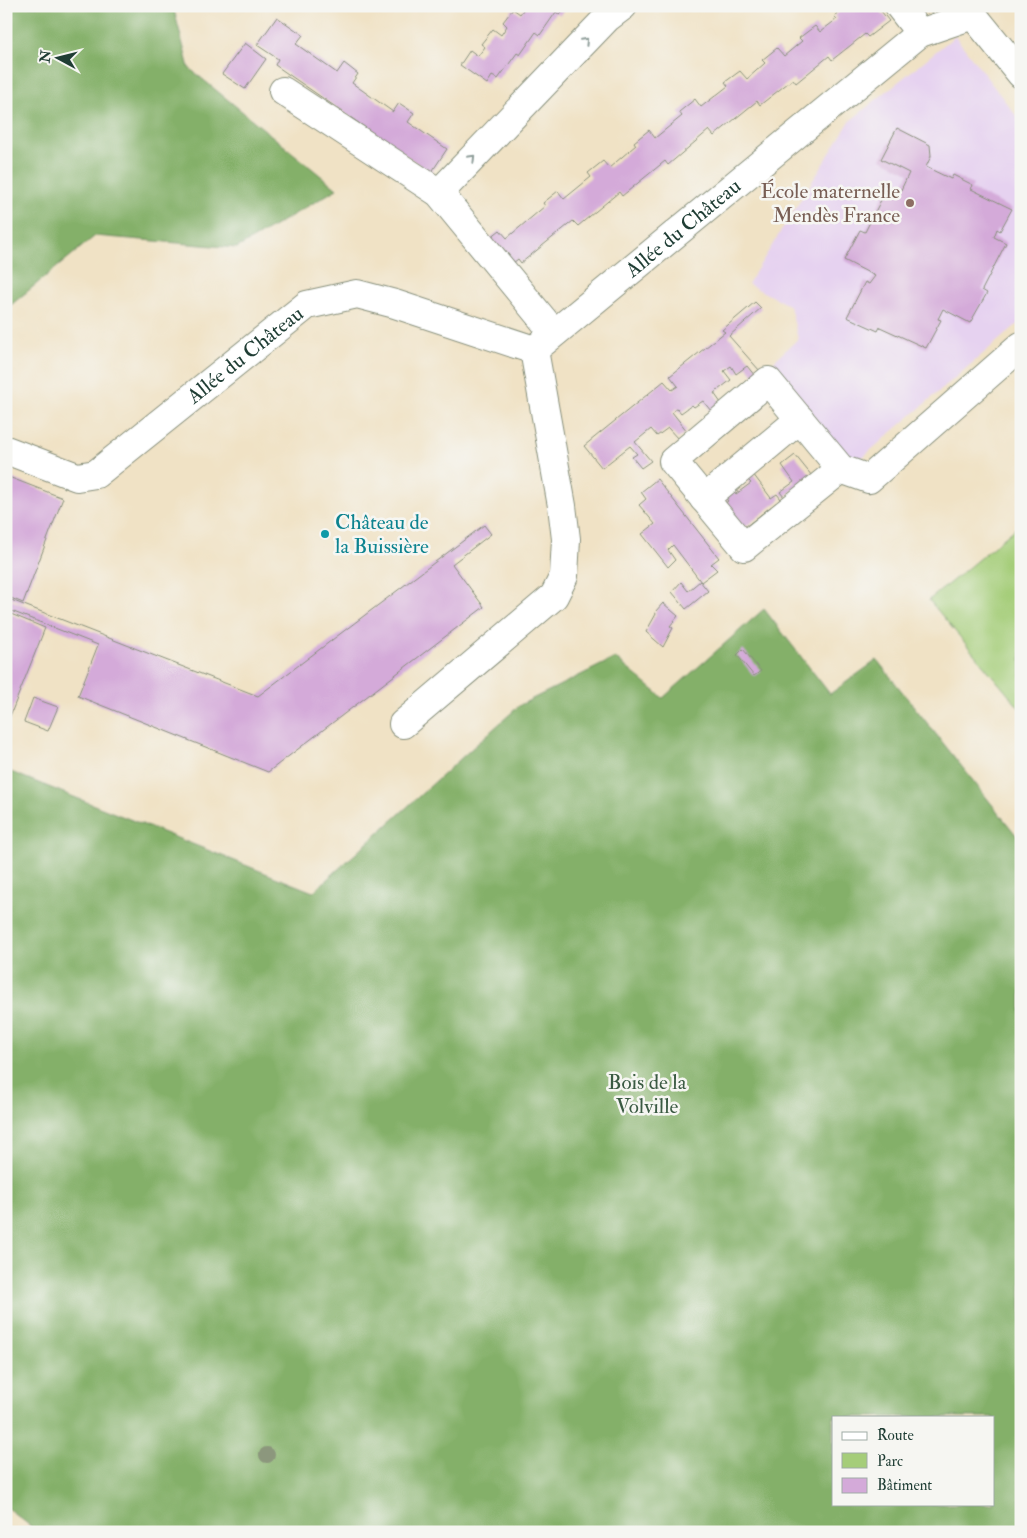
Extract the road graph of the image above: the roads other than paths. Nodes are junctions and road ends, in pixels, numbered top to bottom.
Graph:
1 (623, 6) edge
2 (899, 6) edge
3 (969, 11) edge
4 (920, 33) junction
5 (1021, 74) edge
6 (283, 91) dead end
7 (439, 193) junction
8 (544, 341) junction
9 (1021, 346) edge
10 (800, 419) junction
11 (6, 450) edge
12 (841, 469) junction
13 (704, 499) junction
14 (402, 724) dead end

7 -> 1 street
2 - 4 street
3 - 4 street, Allée du Château
3 - 5 street
4 - 8 street, Allée du Château
6 - 7 street
7 - 8 street
8 - 11 street, Allée du Château
8 - 14 street
9 - 12 street
10 - 12 street
10 - 13 street
10 - 13 street
12 - 13 street

